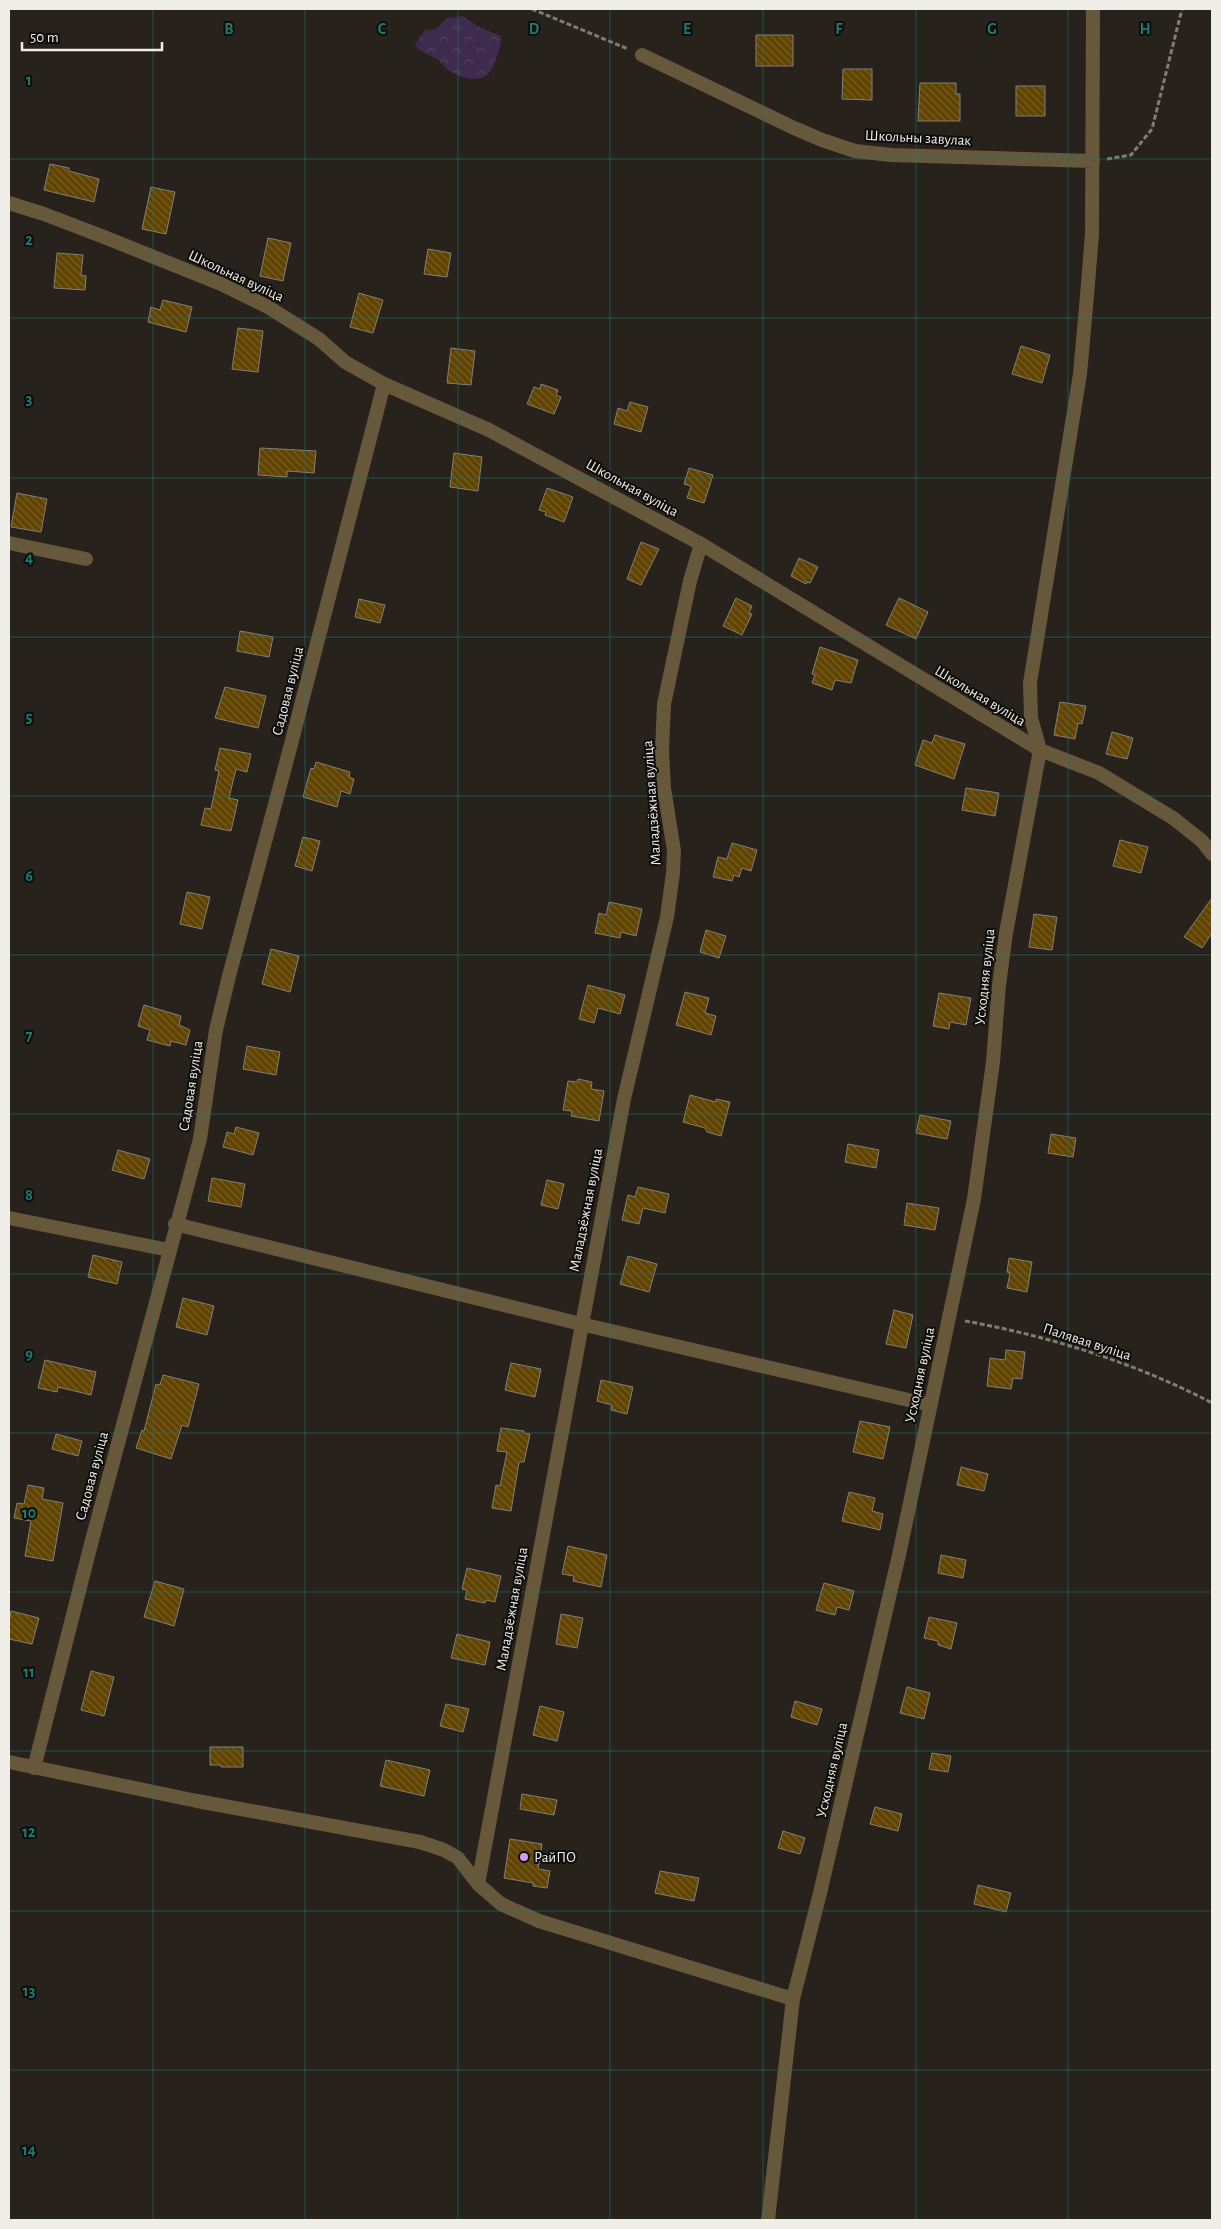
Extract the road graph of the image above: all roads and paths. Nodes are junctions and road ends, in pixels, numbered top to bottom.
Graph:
1 (532, 9) edge
2 (1093, 9) edge
3 (1182, 9) edge
4 (642, 55) joint
5 (1093, 161) junction
6 (9, 203) edge
7 (384, 384) junction
8 (9, 543) edge
9 (701, 544) junction
10 (86, 559) dead end
11 (1040, 750) junction
12 (1212, 854) edge
13 (9, 1218) edge
14 (176, 1224) junction
15 (169, 1250) junction
16 (949, 1318) junction
17 (581, 1324) junction
18 (1212, 1403) edge
19 (930, 1406) junction
20 (9, 1762) edge
21 (34, 1768) junction
22 (478, 1884) junction
23 (793, 1999) junction
24 (768, 2220) edge

1 - 4 path
2 - 5 street
3 - 5 path
4 - 5 street, Школьны завулак
5 - 11 street
6 - 7 street, Школьная вуліца
7 - 9 street, Школьная вуліца
7 - 14 street, Садовая вуліца
8 - 10 street
9 - 11 street, Школьная вуліца
9 - 17 street, Маладзёжная вуліца
11 - 12 street, Школьная вуліца
11 - 16 street, Усходняя вуліца
13 - 15 street
14 - 15 street, Садовая вуліца
14 - 17 street
15 - 21 street, Садовая вуліца
16 - 18 path, Палявая вуліца
16 - 19 street, Усходняя вуліца
17 - 19 street
17 - 22 street, Маладзёжная вуліца
19 - 23 street, Усходняя вуліца
20 - 21 street
21 - 22 street
22 - 23 street
23 - 24 street, Усходняя вуліца

